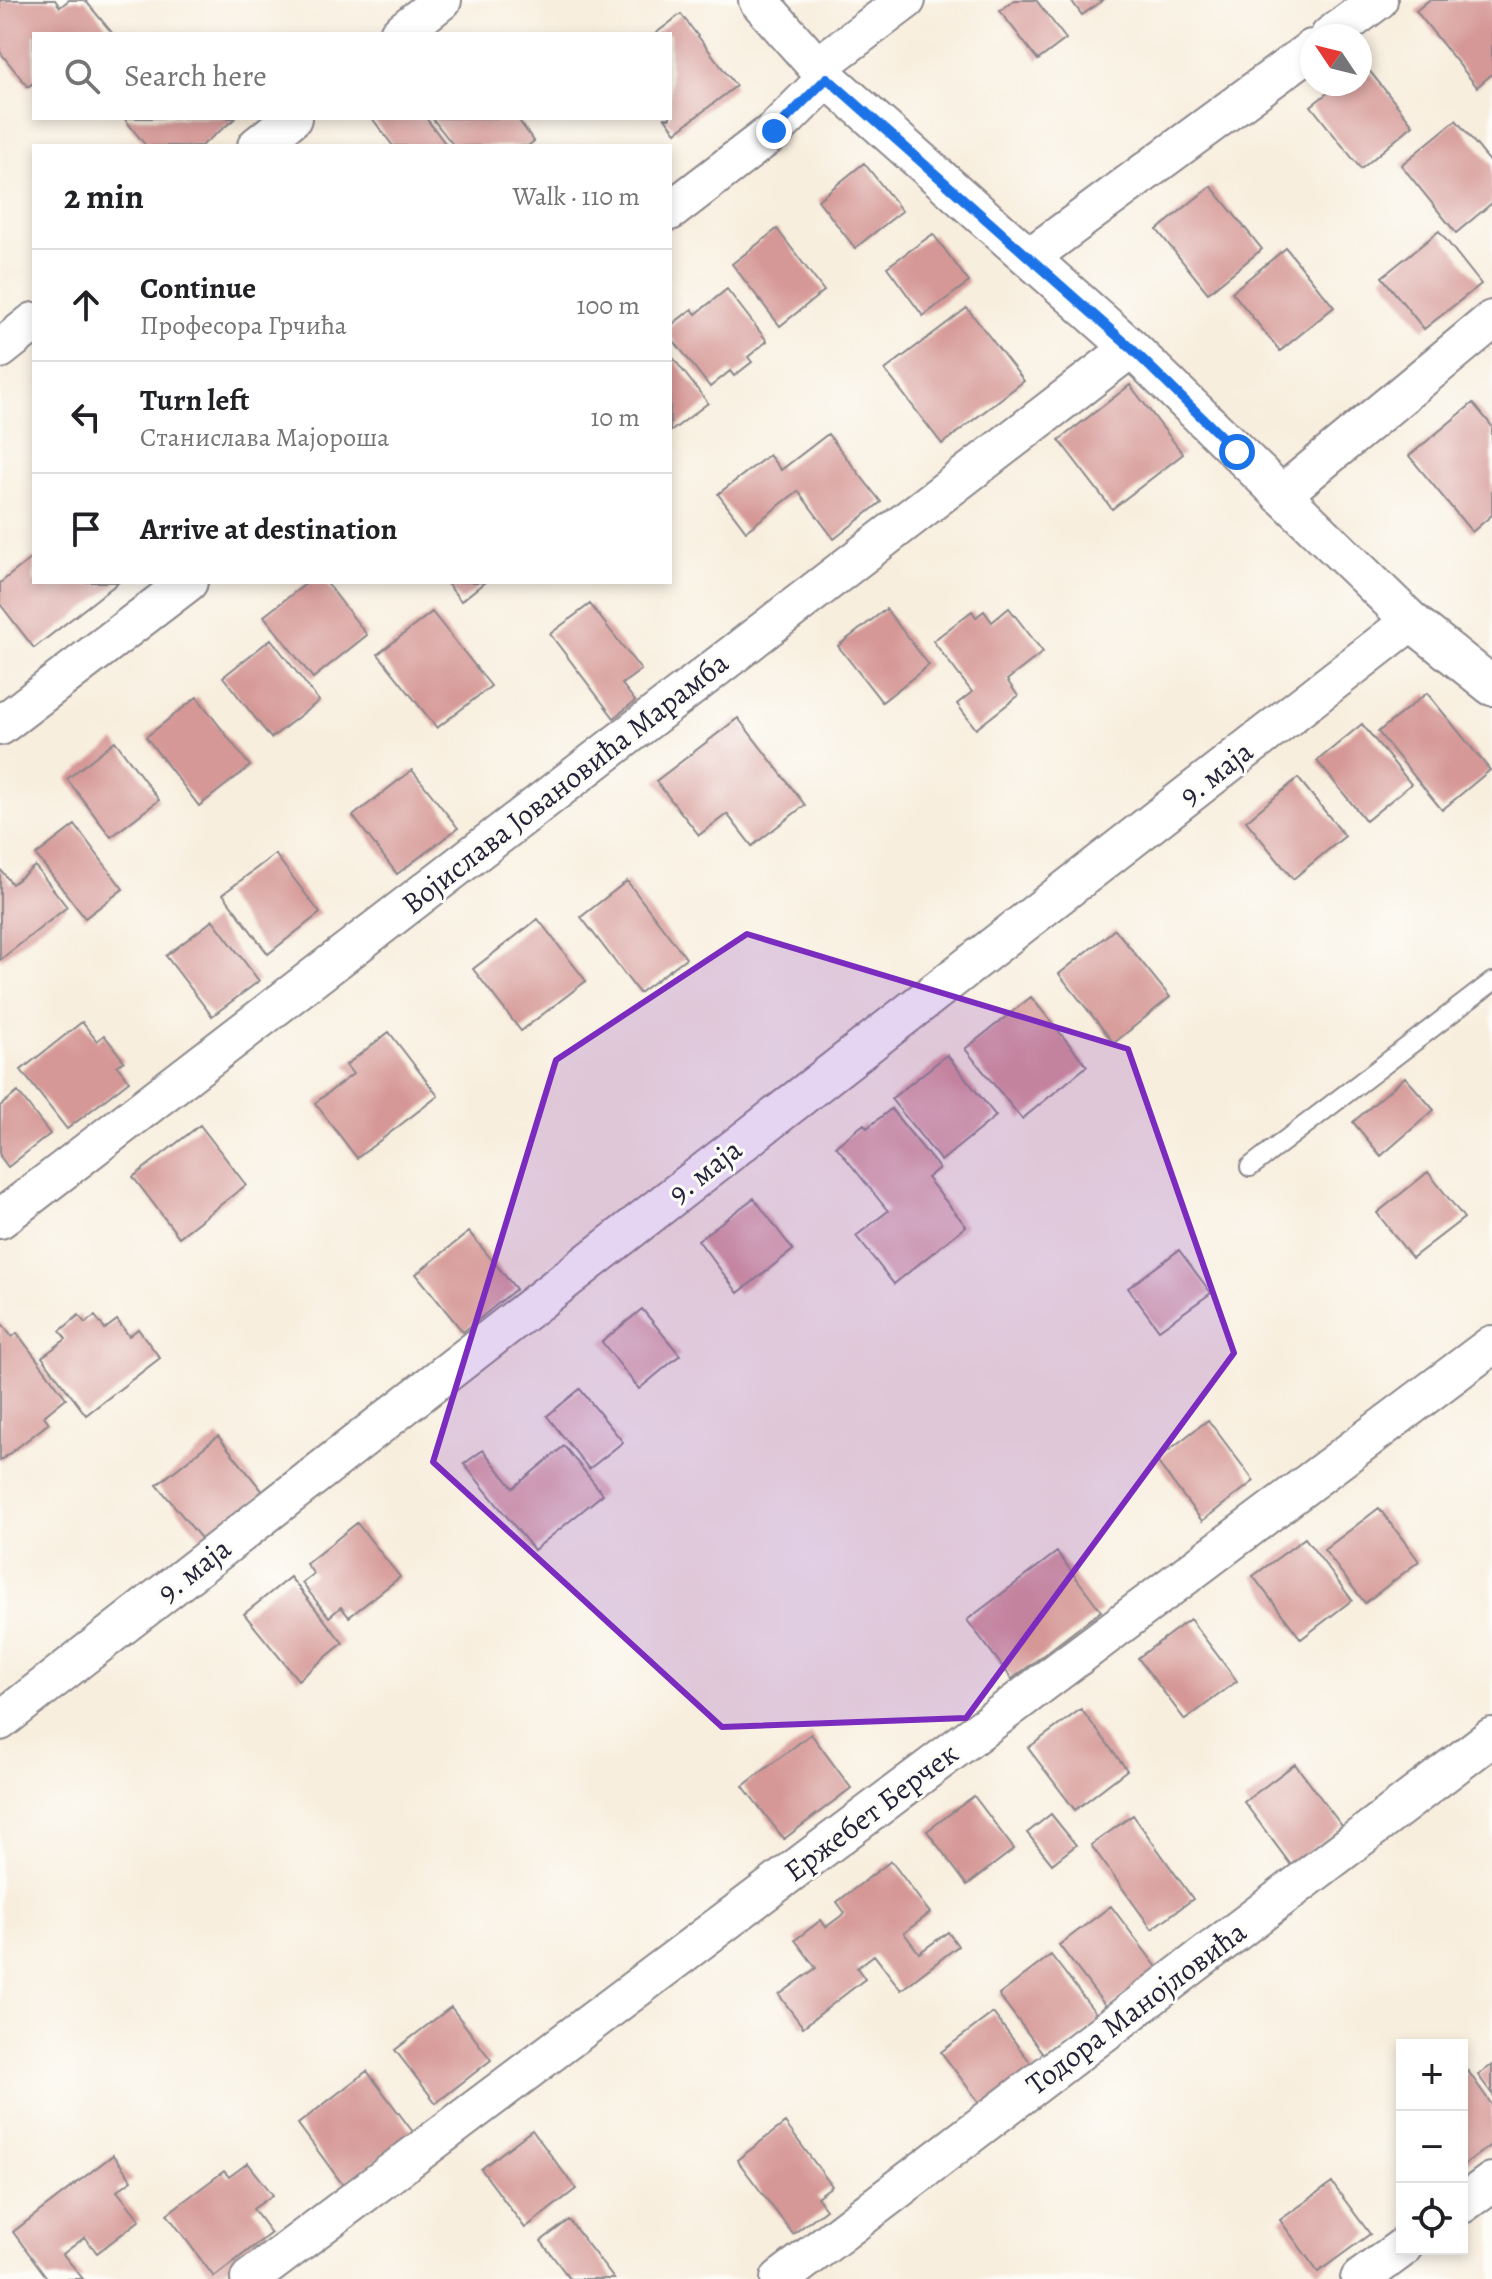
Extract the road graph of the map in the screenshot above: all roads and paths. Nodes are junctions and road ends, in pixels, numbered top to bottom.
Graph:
1 (442, 0) edge
2 (758, 0) edge
3 (906, 0) edge
4 (1378, 0) edge
5 (1346, 24) edge
6 (402, 32) edge
7 (1300, 58) edge
8 (822, 73) junction
9 (290, 120) edge
10 (260, 144) edge
11 (672, 209) edge
12 (1030, 257) junction
13 (1492, 320) edge
14 (32, 324) edge
15 (1131, 348) junction
16 (0, 349) edge
17 (1281, 495) junction
18 (185, 584) edge
19 (1411, 621) junction
20 (1492, 686) edge
21 (0, 726) edge
22 (1492, 982) edge
23 (1250, 1167) dead end
24 (0, 1219) edge
25 (1492, 1345) edge
26 (0, 1721) edge
27 (1492, 1737) edge
28 (1492, 2182) edge
29 (1468, 2200) edge
30 (1396, 2252) edge
31 (250, 2279) edge
32 (780, 2279) edge
33 (1360, 2279) edge

1 - 6 street
2 - 8 street
3 - 8 street
4 - 5 street
7 - 12 street
8 - 11 street
8 - 12 street
9 - 10 street
12 - 15 street
13 - 17 street
14 - 16 street
15 - 17 street
15 - 24 street, Војислава Јовановића Марамба
17 - 19 street
18 - 21 street
19 - 20 street
19 - 26 street, 9. маја
22 - 23 lane
25 - 31 street, Ержебет Берчек
27 - 32 street, Тодора Манојловића
28 - 29 street
30 - 33 street

